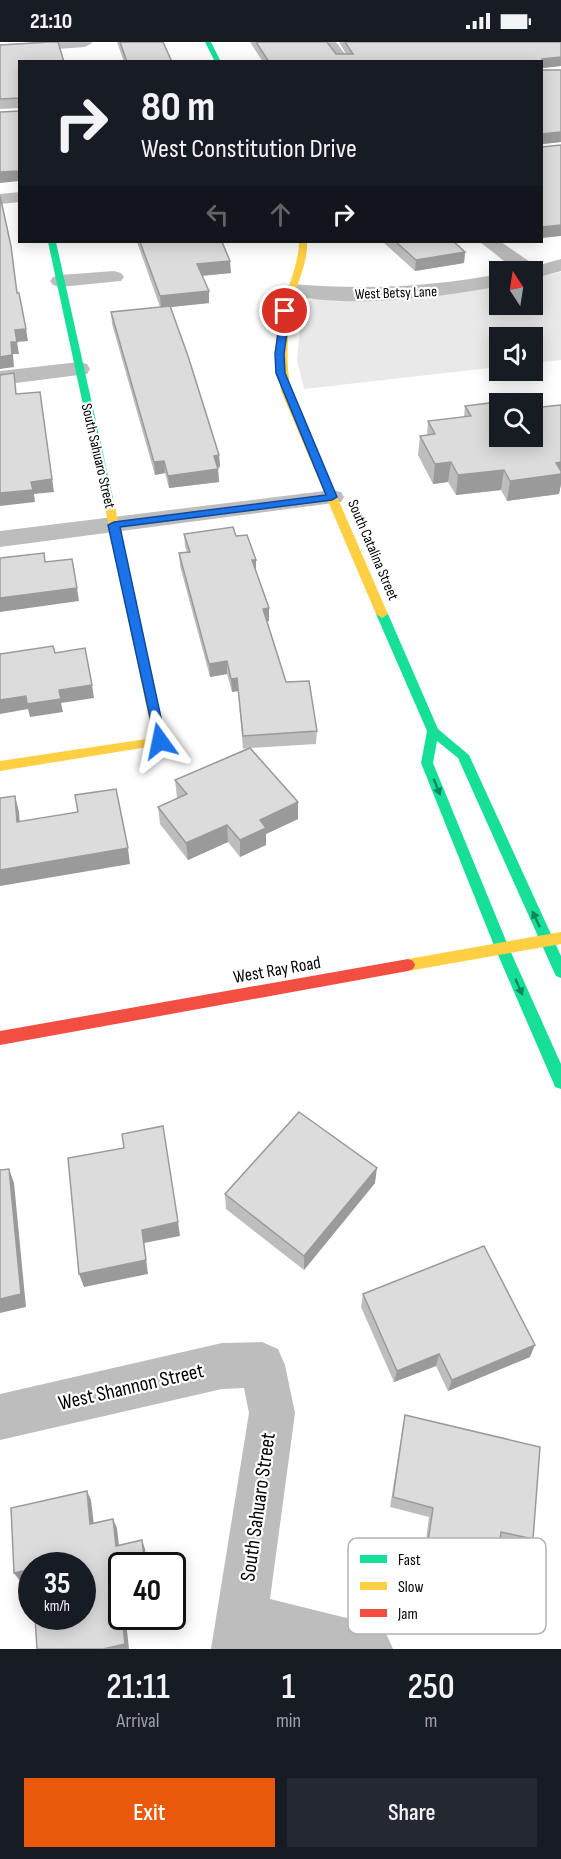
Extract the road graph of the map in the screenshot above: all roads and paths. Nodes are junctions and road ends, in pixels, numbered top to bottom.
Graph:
1 (85, 42) edge
2 (208, 42) edge
3 (329, 42) edge
4 (0, 49) edge
5 (91, 60) edge
6 (217, 60) edge
7 (342, 60) edge
8 (18, 197) edge
9 (0, 199) edge
10 (52, 243) edge
11 (303, 243) edge
12 (490, 243) edge
13 (517, 261) edge
14 (561, 264) edge
15 (543, 269) edge
16 (114, 277) dead end
17 (60, 281) junction
18 (489, 282) edge
19 (292, 290) junction
20 (79, 369) junction
21 (0, 378) edge
22 (332, 497) junction
23 (114, 525) junction
24 (0, 539) edge
25 (433, 731) junction
26 (0, 766) edge
27 (561, 938) edge
28 (546, 940) junction
29 (502, 948) junction
30 (561, 972) edge
31 (0, 1038) edge
32 (561, 1082) edge
33 (262, 1365) joint
34 (0, 1417) edge
35 (240, 1634) edge
36 (367, 1649) edge

1 - 4 street
1 - 5 street
2 - 6 street
3 - 7 street
8 - 9 street
10 - 17 street, South Sahuaro Street
11 - 19 street, South Catalina Street
12 - 13 street
14 - 15 street
16 - 17 street
17 - 20 street, South Sahuaro Street
18 - 19 street, West Betsy Lane
19 - 22 street, South Catalina Street
20 - 21 street
20 - 23 street, South Sahuaro Street
22 - 23 street
22 - 25 street, South Catalina Street
23 - 24 street
23 - 26 street, South Sahuaro Street
28 -> 25 street, South Catalina Street
25 -> 29 street
27 - 28 street, West Ray Road
28 - 29 street, West Ray Road
28 - 30 street, South Catalina Street
29 - 31 street, West Ray Road
29 -> 32 street
33 - 34 street, West Shannon Street
33 - 35 street, South Sahuaro Street
35 - 36 street

